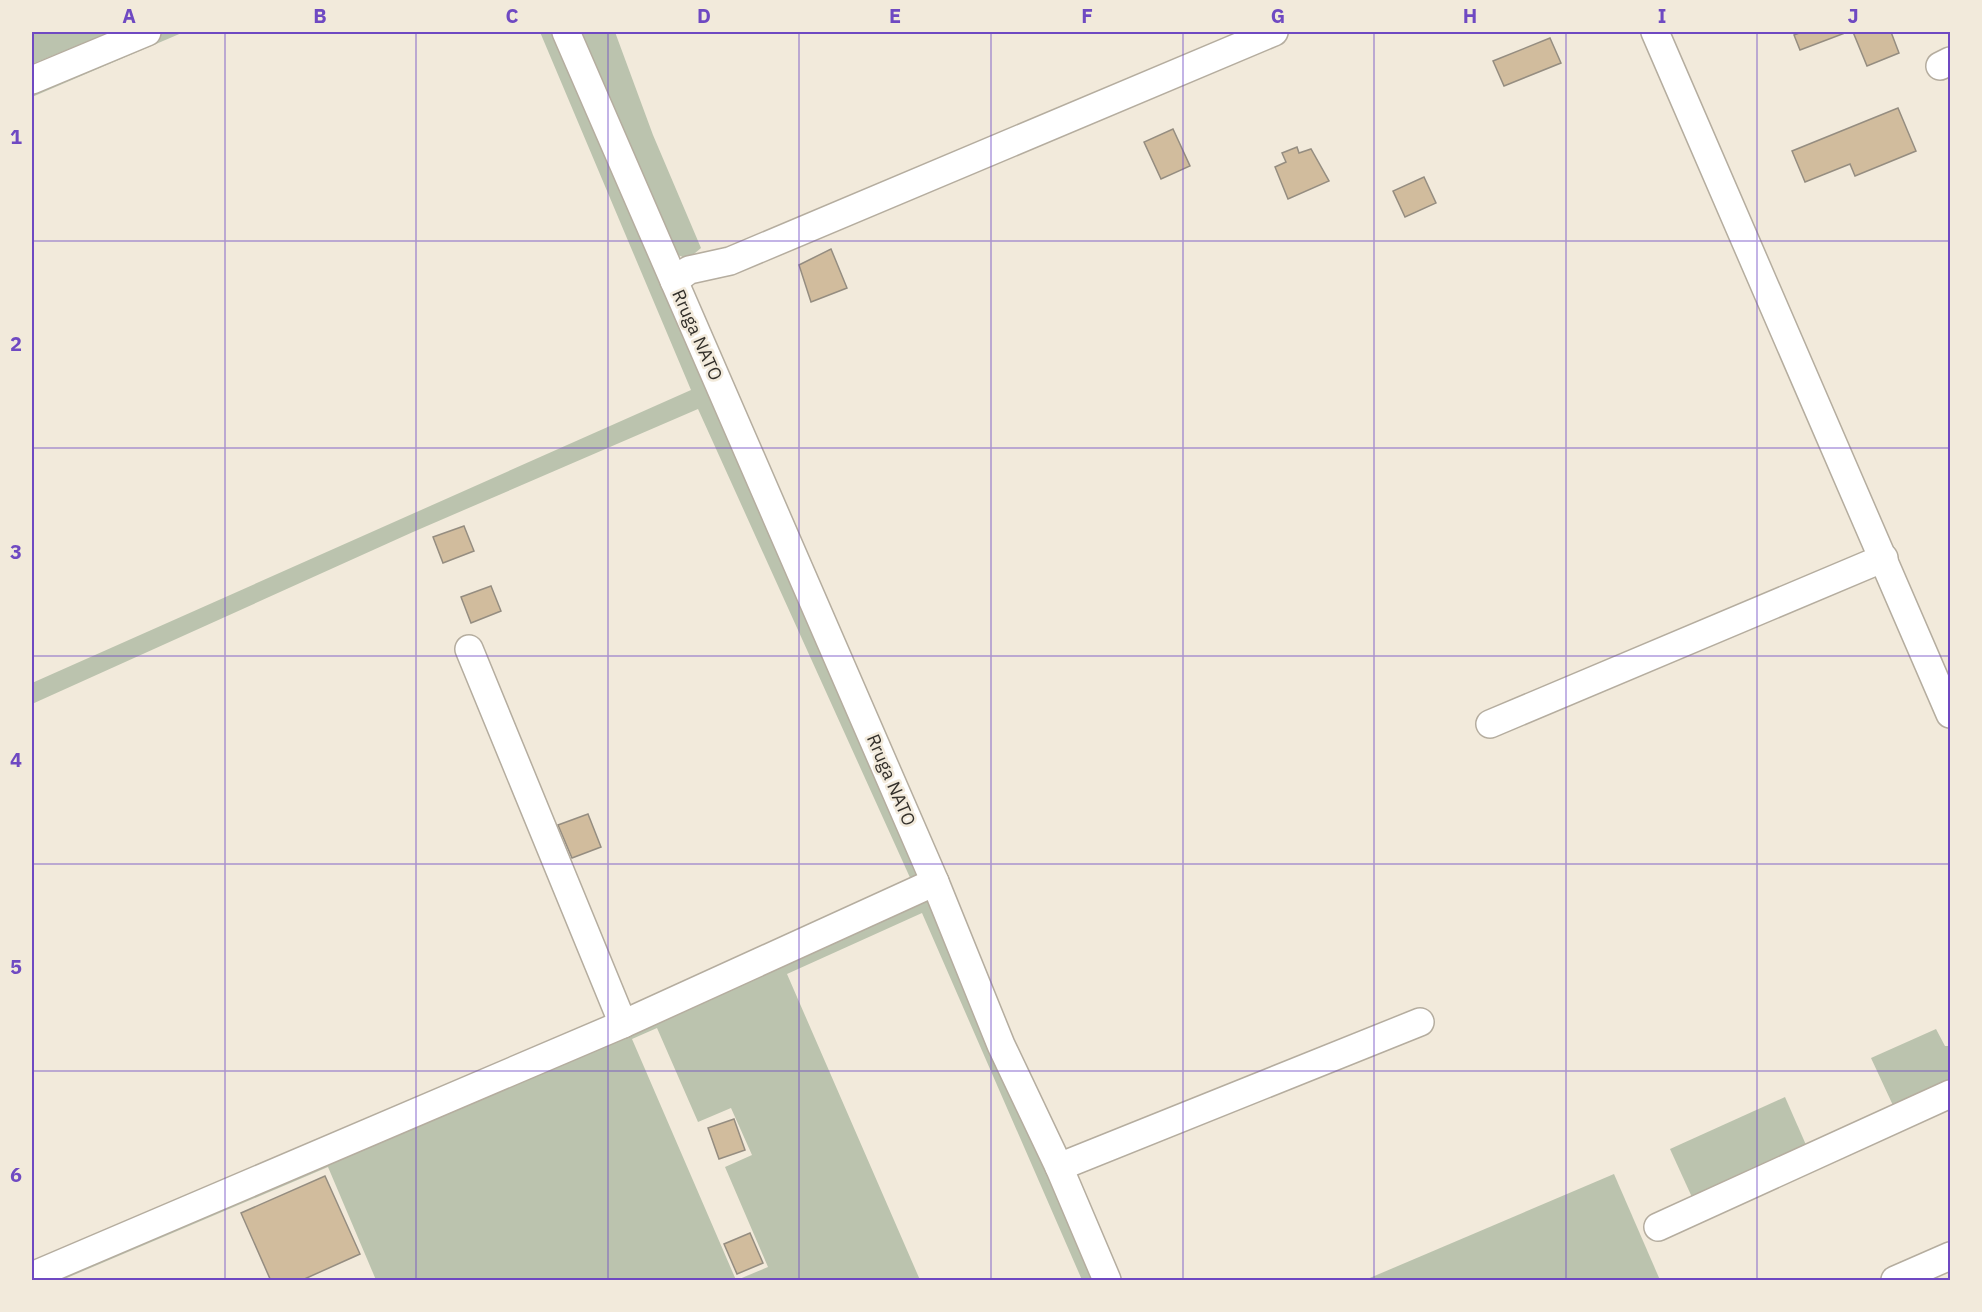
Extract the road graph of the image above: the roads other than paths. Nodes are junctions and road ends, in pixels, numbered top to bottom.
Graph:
1 (147, 32) edge
2 (566, 32) edge
3 (1274, 32) edge
4 (1655, 32) edge
5 (32, 80) edge
6 (674, 281) junction
7 (1884, 558) junction
8 (469, 649) dead end
9 (1950, 714) edge
10 (1490, 724) dead end
11 (935, 882) junction
12 (1420, 1022) dead end
13 (623, 1024) junction
14 (1950, 1094) edge
15 (1059, 1167) junction
16 (1658, 1227) dead end
17 (1950, 1256) edge
18 (32, 1276) edge
19 (1107, 1281) edge
20 (1895, 1281) edge

1 - 5 street
2 - 6 street, Rruga NATO
3 - 6 street
4 - 7 street
6 - 11 street, Rruga NATO
7 - 9 street
7 - 10 street
8 - 13 street
11 - 13 street
11 - 15 street, Rruga NATO
12 - 15 street
13 - 18 street
14 - 16 street
15 - 19 street, Rruga NATO
17 - 20 street

